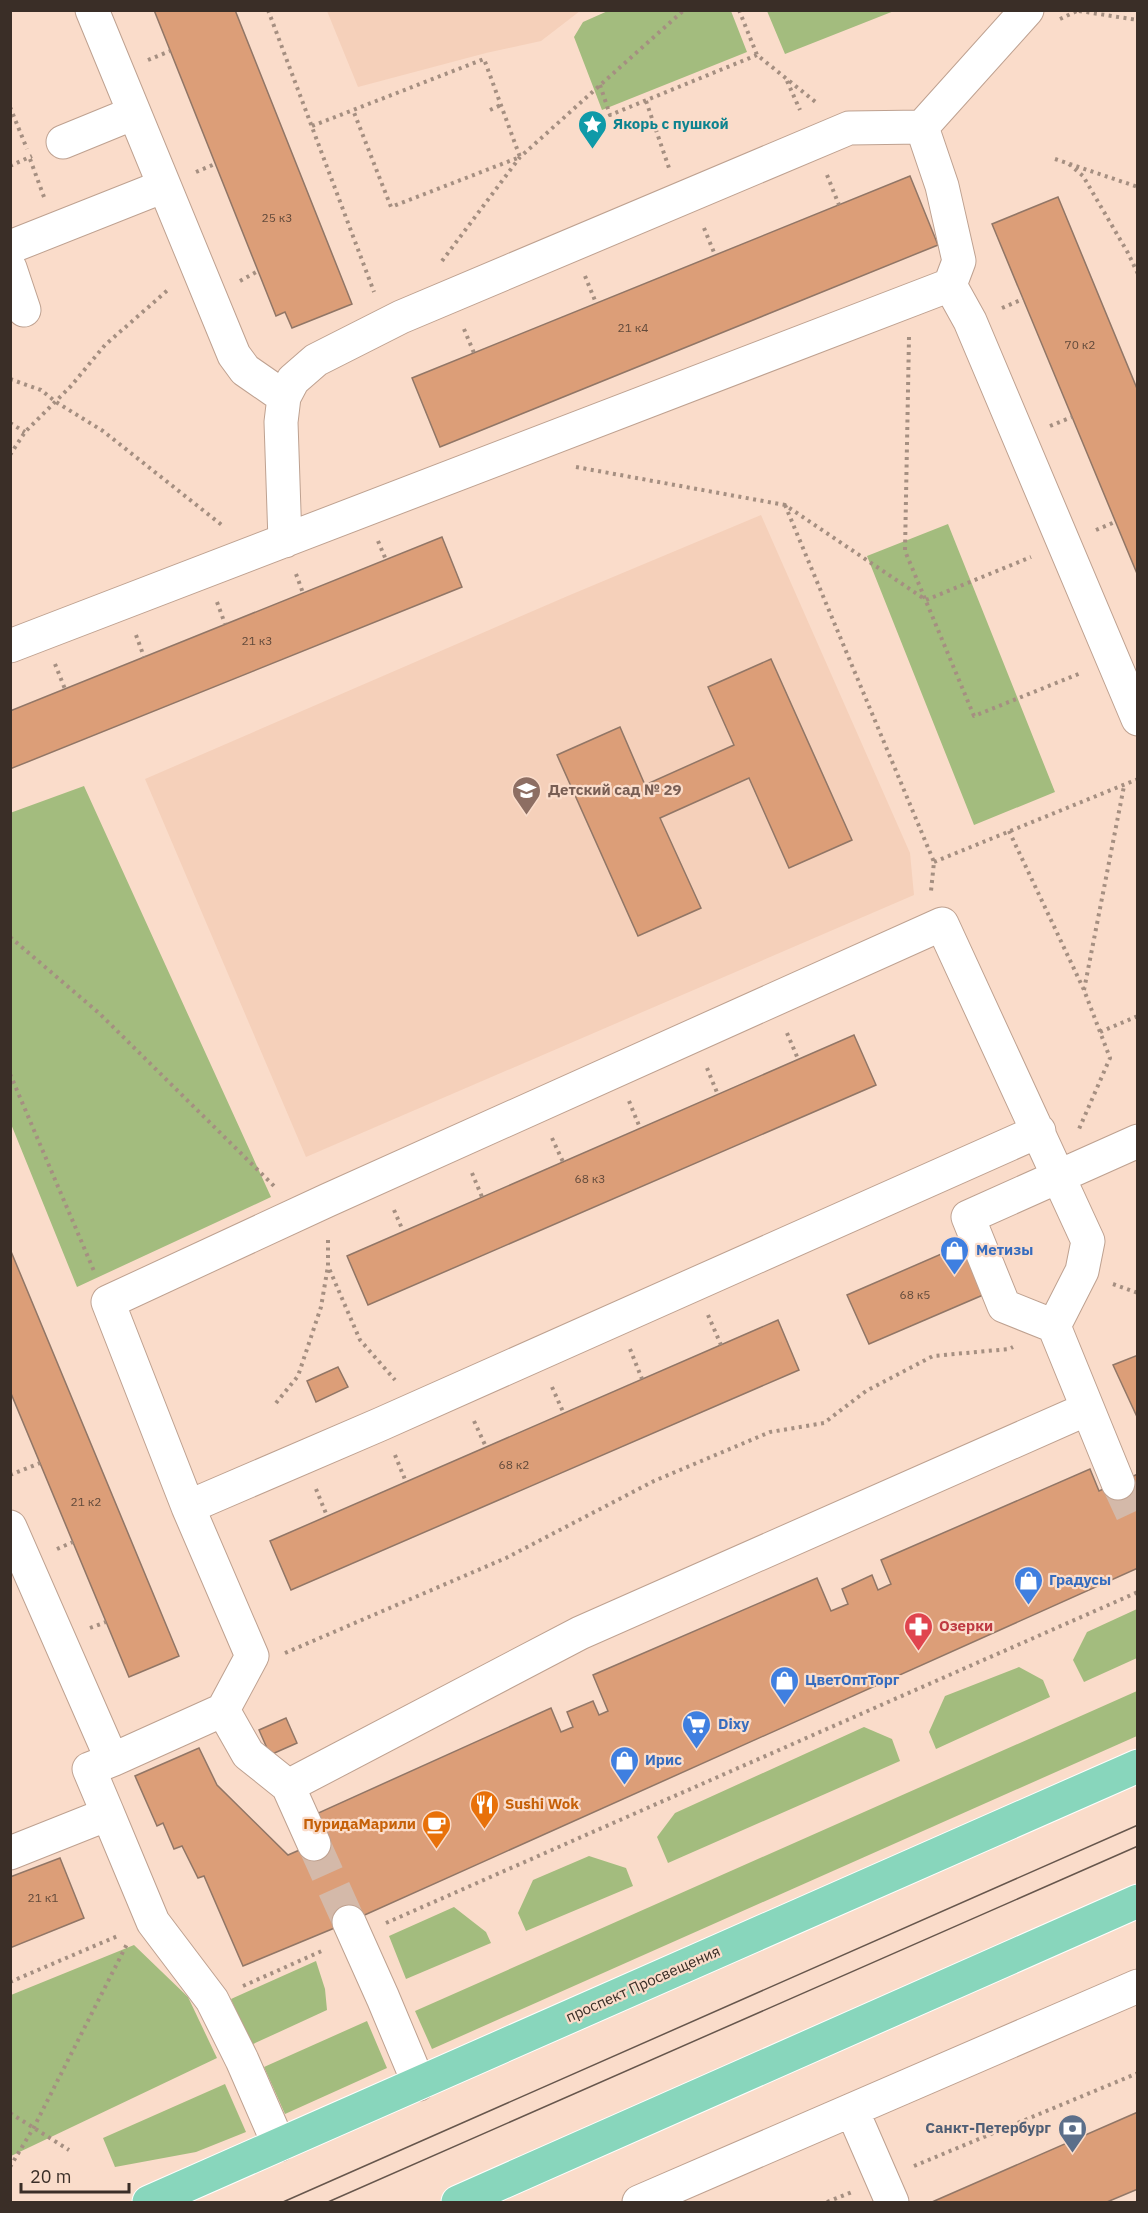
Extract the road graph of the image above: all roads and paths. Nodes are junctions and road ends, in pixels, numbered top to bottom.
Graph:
1 (92, 10) edge
2 (268, 10) edge
3 (684, 10) edge
4 (739, 10) edge
5 (1027, 10) edge
6 (1078, 11) edge
7 (1137, 20) edge
8 (757, 55) junction
9 (600, 85) junction
10 (646, 101) junction
11 (501, 105) junction
12 (10, 107) edge
13 (353, 110) junction
14 (490, 110) dead end
15 (134, 114) junction
16 (312, 126) junction
17 (922, 127) junction
18 (849, 128) junction
19 (63, 142) dead end
20 (520, 157) junction
21 (1054, 159) dead end
22 (1069, 164) junction
23 (164, 186) junction
24 (1137, 187) edge
25 (681, 199) junction
26 (58, 228) junction
27 (10, 247) edge
28 (10, 268) edge
29 (436, 270) dead end
30 (199, 271) junction
31 (1137, 274) edge
32 (951, 285) junction
33 (24, 309) dead end
34 (386, 324) junction
35 (909, 332) dead end
36 (10, 379) edge
37 (284, 398) junction
38 (56, 402) junction
39 (10, 423) edge
40 (25, 432) junction
41 (10, 455) edge
42 (568, 465) dead end
43 (785, 505) junction
44 (285, 541) junction
45 (1064, 543) junction
46 (248, 555) junction
47 (926, 600) junction
48 (10, 646) edge
49 (1113, 660) junction
50 (1137, 719) edge
51 (1137, 780) edge
52 (1124, 785) junction
53 (1009, 831) junction
54 (934, 862) junction
55 (927, 930) junction
56 (10, 937) edge
57 (1084, 990) junction
58 (1137, 1016) edge
59 (1100, 1032) junction
60 (10, 1074) edge
61 (1039, 1131) junction
62 (1137, 1142) edge
63 (1059, 1176) junction
64 (315, 1206) junction
65 (328, 1266) junction
66 (108, 1302) junction
67 (1054, 1326) junction
68 (276, 1403) dead end
69 (420, 1407) junction
70 (1088, 1409) junction
71 (40, 1463) dead end
72 (10, 1475) edge
73 (1118, 1483) tunnel mouth
74 (188, 1506) junction
75 (10, 1527) edge
76 (1137, 1592) edge
77 (252, 1656) junction
78 (223, 1710) junction
79 (112, 1760) junction
80 (1137, 1766) edge
81 (288, 1786) junction
82 (108, 1814) junction
83 (314, 1844) tunnel mouth
84 (10, 1853) edge
85 (1137, 1901) edge
86 (144, 1925) junction
87 (352, 1929) junction
88 (10, 1982) edge
89 (1137, 1986) edge
90 (212, 2000) junction
91 (1137, 2073) edge
92 (419, 2084) junction
93 (852, 2110) junction
94 (10, 2113) edge
95 (34, 2127) junction
96 (279, 2145) junction
97 (69, 2150) dead end
98 (10, 2167) edge
99 (887, 2191) edge
100 (472, 2200) edge
101 (149, 2202) edge
102 (639, 2202) edge
103 (827, 2202) edge

1 - 15 lane
2 - 16 path
3 - 9 path
4 - 8 path
5 - 17 lane
6 - 7 path
8 - 10 path
8 - 18 path
9 - 10 path
9 - 20 path
10 - 25 path
11 - 13 path
11 - 14 path
11 - 20 path
12 - 26 path
13 - 16 path
13 - 20 path
15 - 19 lane
15 - 23 lane
16 - 34 path
17 - 18 lane
17 - 32 lane
18 - 25 lane
20 - 29 path
21 - 22 path
22 - 24 path
22 - 31 path
23 - 26 lane
23 - 30 lane
25 - 34 lane
26 - 27 lane
28 - 33 lane
30 - 37 lane
30 - 38 path
32 - 44 lane
32 - 45 lane
34 - 37 lane
35 - 47 path
36 - 38 path
37 - 44 lane
38 - 40 path
38 - 46 path
39 - 40 path
40 - 41 path
42 - 43 path
43 - 47 path
43 - 54 path
44 - 46 lane
45 - 47 path
45 - 49 lane
46 - 48 lane
47 - 49 path
49 - 50 lane
51 - 52 path
52 - 53 path
52 - 57 path
53 - 54 path
53 - 57 path
54 - 55 path
55 - 61 lane
55 - 64 lane
56 - 64 path
57 - 59 path
58 - 59 path
59 - 63 path
60 - 66 path
61 - 63 lane
61 - 69 lane
62 - 63 lane
63 - 67 lane
63 - 67 lane
64 - 65 path
64 - 66 lane
65 - 68 path
65 - 69 path
66 - 74 lane
67 - 70 lane
67 - 77 path
69 - 74 lane
70 - 73 lane
70 - 81 lane
71 - 72 path
74 - 77 lane
75 - 79 lane
76 - 87 path
77 - 78 lane
78 - 79 lane
78 - 81 lane
79 - 82 lane
80 - 92 main road, проспект Просвещения
81 - 83 lane
82 - 84 lane
82 - 86 lane
85 - 100 main road
86 - 88 path
86 - 90 lane
86 - 95 path
87 - 90 path
87 - 92 lane
89 - 93 lane
90 - 96 lane
91 - 99 path
92 - 96 main road, проспект Просвещения
93 - 99 lane
93 - 102 lane
94 - 95 path
95 - 97 path
95 - 98 path
96 - 101 main road, проспект Просвещения
99 - 103 path

